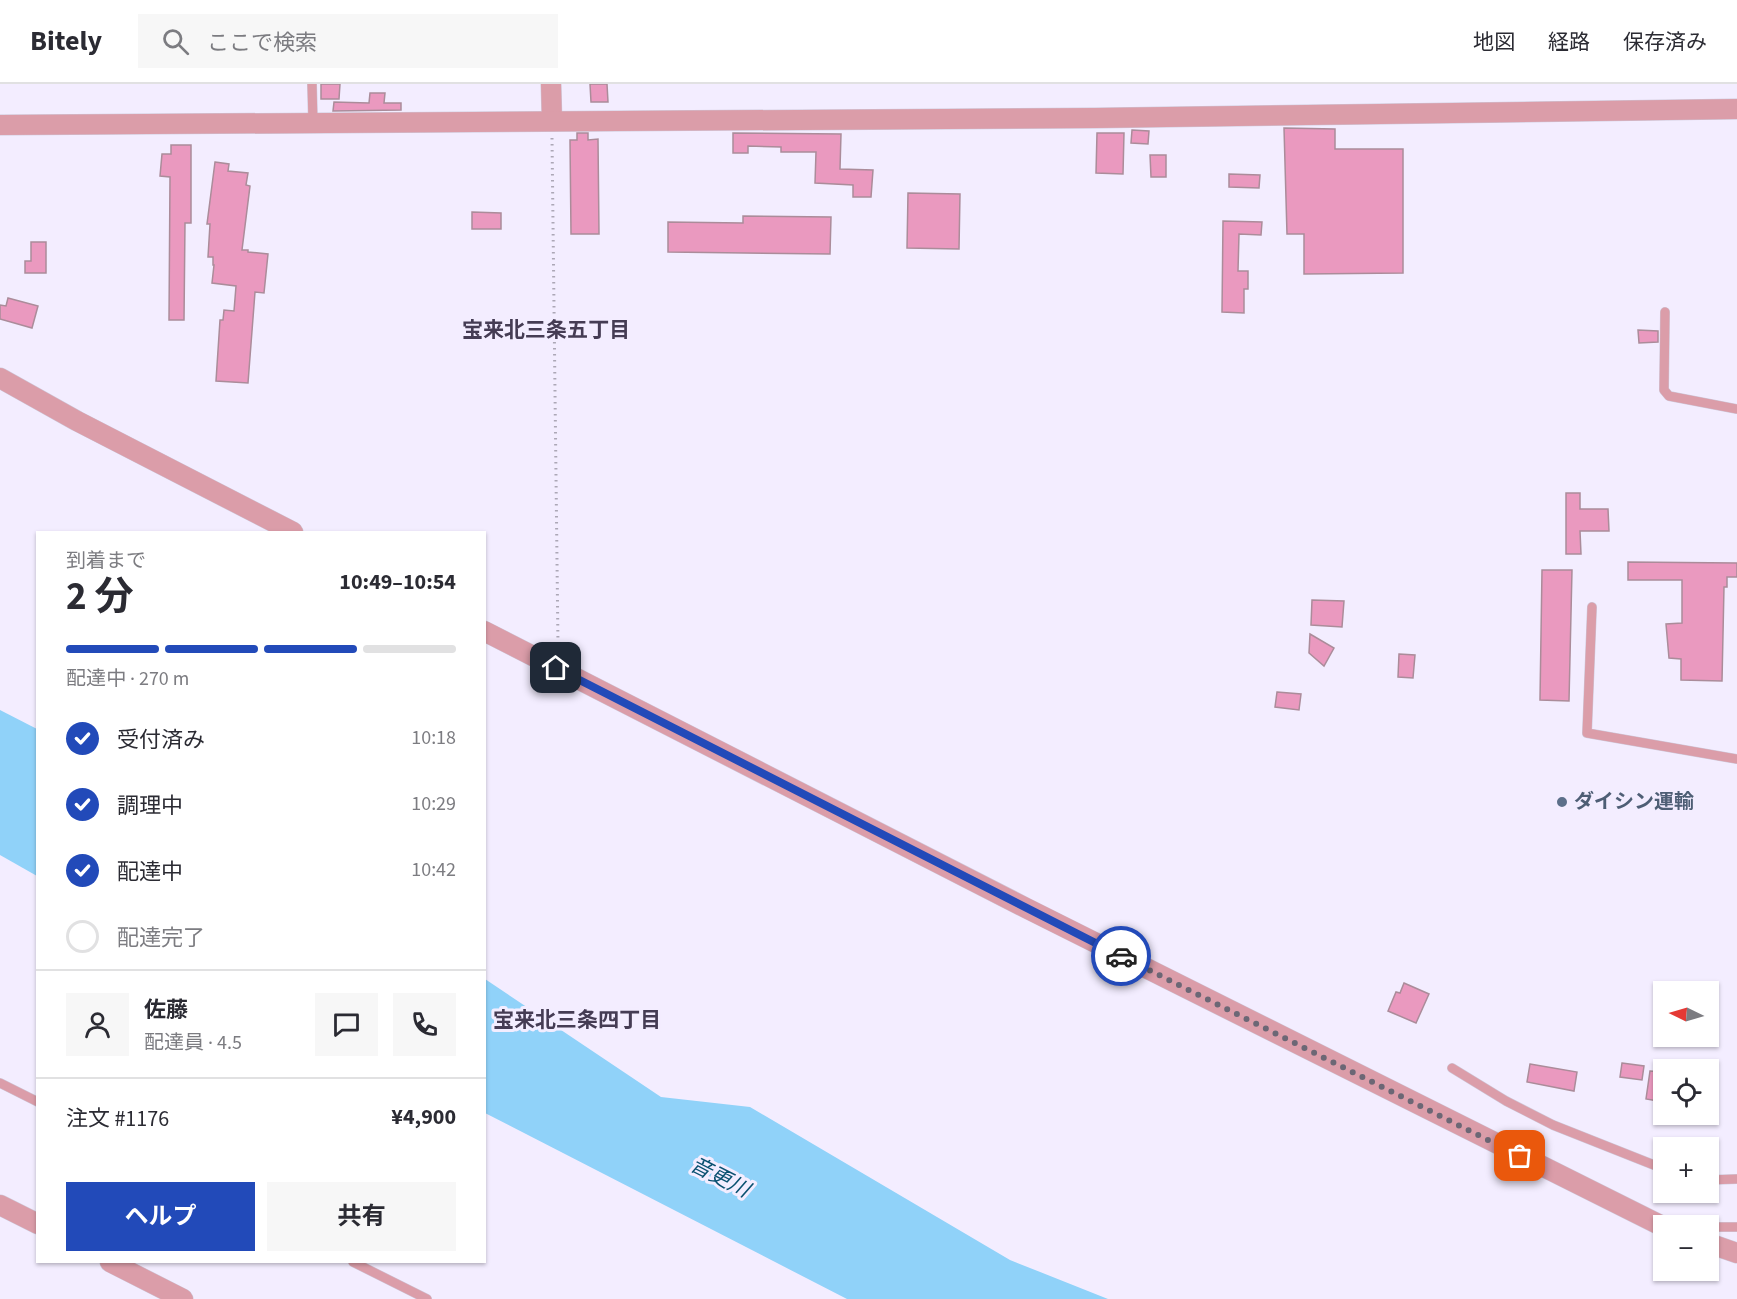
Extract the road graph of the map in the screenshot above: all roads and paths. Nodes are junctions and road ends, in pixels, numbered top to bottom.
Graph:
1 (312, 84) edge
2 (551, 84) edge
3 (1737, 109) edge
4 (552, 121) junction
5 (313, 123) junction
6 (0, 125) edge
7 (1665, 312) dead end
8 (0, 378) edge
9 (1737, 409) edge
10 (291, 531) edge
11 (1592, 607) dead end
12 (486, 632) edge
13 (563, 652) dead end
14 (1737, 759) edge
15 (1452, 1068) dead end
16 (0, 1083) edge
17 (36, 1101) edge
18 (1653, 1165) edge
19 (1737, 1179) edge
20 (1719, 1180) edge
21 (0, 1205) edge
22 (1653, 1222) edge
23 (36, 1223) edge
24 (1719, 1227) edge
25 (1737, 1227) edge
26 (1719, 1247) edge
27 (1737, 1253) edge
28 (112, 1263) edge
29 (355, 1263) edge
30 (183, 1299) edge
31 (427, 1299) edge

1 - 5 lane
2 - 4 street
3 - 4 street
4 - 5 street
4 - 13 path
5 - 6 street
7 - 9 lane
8 - 10 street
11 - 14 lane
12 - 22 street
15 - 18 lane
16 - 17 lane
19 - 20 lane
21 - 23 street
24 - 25 lane
26 - 27 street
28 - 30 street
29 - 31 lane

